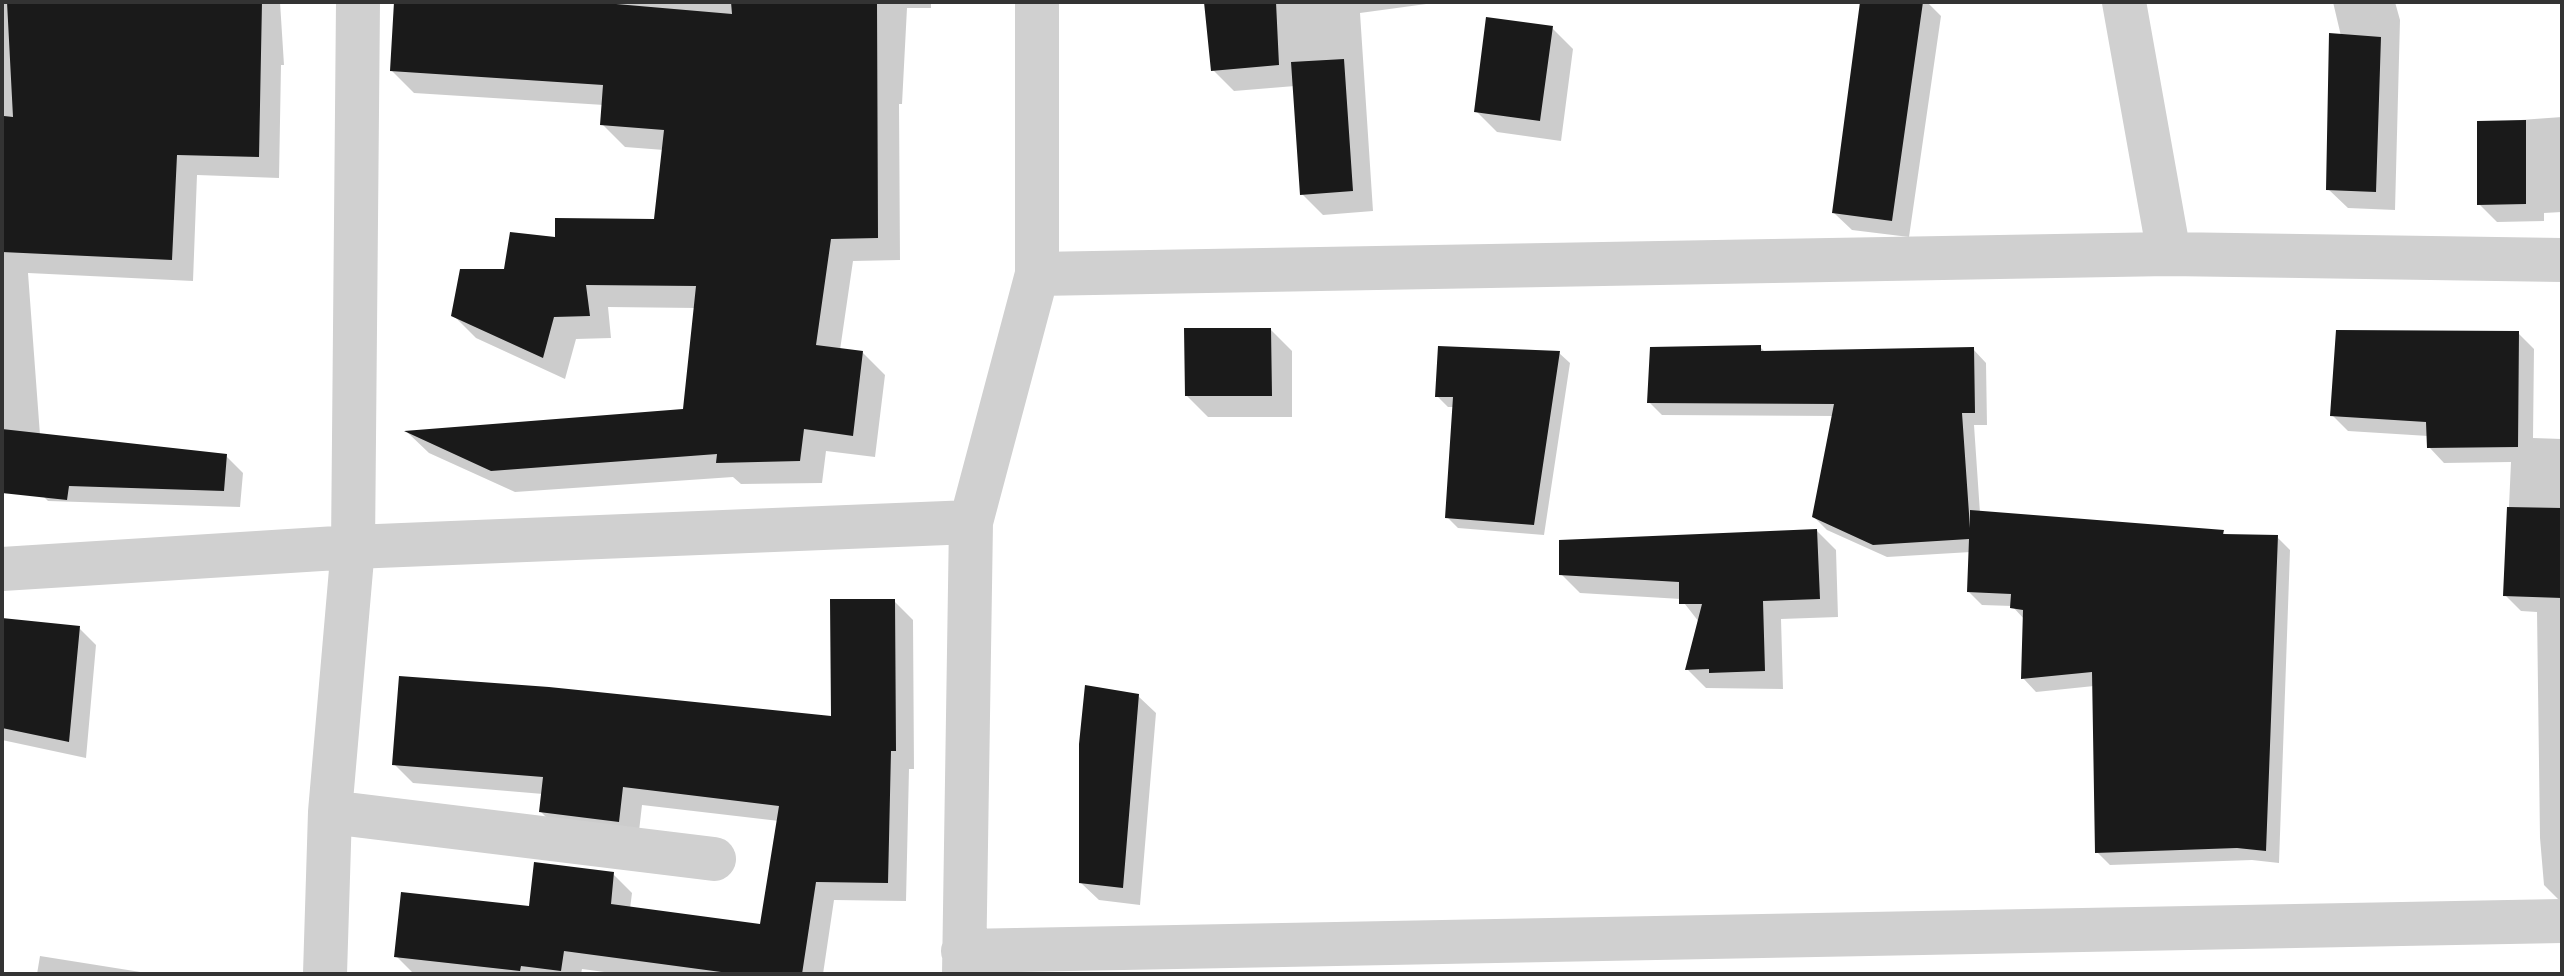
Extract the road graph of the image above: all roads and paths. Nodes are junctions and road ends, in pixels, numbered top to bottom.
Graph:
1 (358, 2) edge
2 (1037, 2) edge
3 (2124, 2) edge
4 (2169, 254) junction
5 (2562, 260) edge
6 (1037, 274) junction
7 (971, 522) junction
8 (353, 547) junction
9 (2, 569) edge
10 (330, 812) junction
11 (714, 859) dead end
12 (2562, 921) edge
13 (964, 962) edge
14 (325, 974) edge

1 - 8 street
2 - 6 street
3 - 4 street
4 - 5 street
4 - 6 street
6 - 7 street
7 - 8 street
7 - 13 street
8 - 9 street
8 - 10 street
10 - 11 street
10 - 14 street
12 - 13 street

